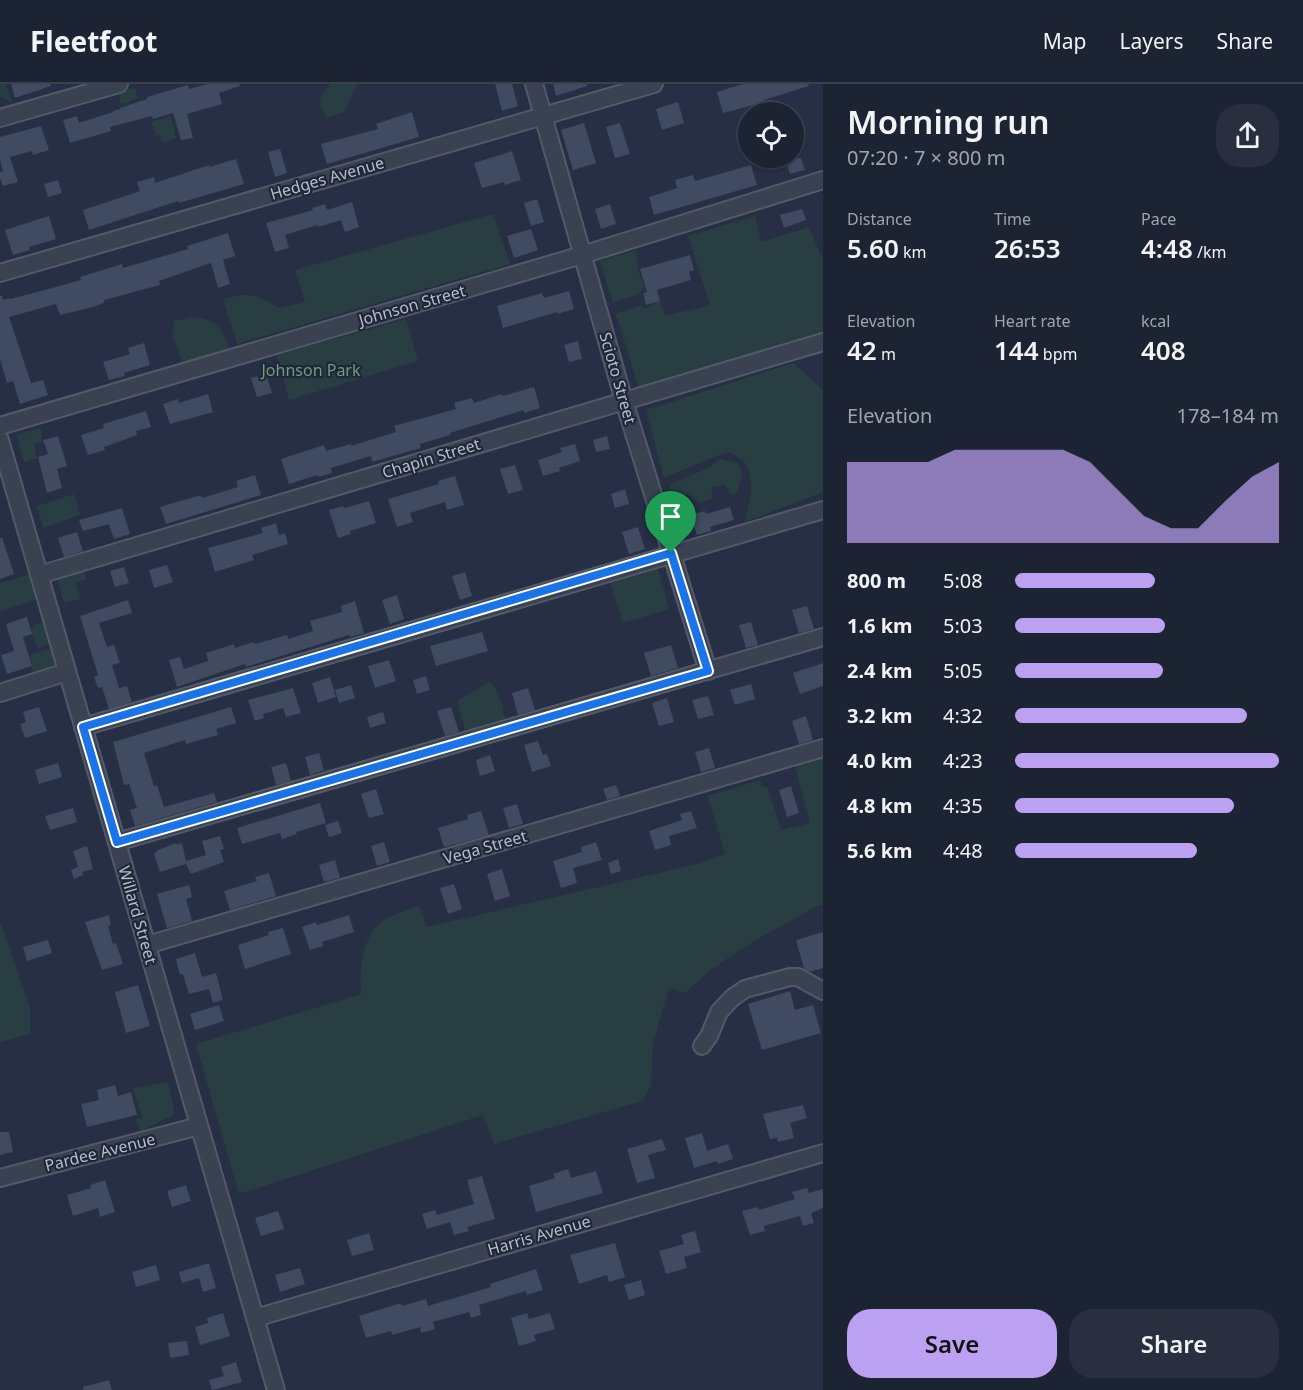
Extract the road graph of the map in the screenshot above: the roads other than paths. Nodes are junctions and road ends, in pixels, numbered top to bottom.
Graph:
1 (119, 84) edge
2 (534, 84) edge
3 (654, 84) edge
4 (543, 115) junction
5 (0, 118) edge
6 (823, 180) edge
7 (582, 255) junction
8 (0, 273) edge
9 (823, 342) edge
10 (624, 401) junction
11 (0, 426) edge
12 (0, 440) edge
13 (823, 510) edge
14 (671, 553) junction
15 (39, 575) junction
16 (823, 637) edge
17 (708, 671) junction
18 (67, 672) junction
19 (0, 693) edge
20 (83, 727) junction
21 (823, 748) edge
22 (117, 842) junction
23 (147, 945) junction
24 (823, 977) edge
25 (806, 982) junction
26 (823, 991) edge
27 (702, 1046) dead end
28 (199, 1126) junction
29 (823, 1153) edge
30 (0, 1178) edge
31 (255, 1318) junction
32 (276, 1390) edge

1 - 5 street
2 - 4 street, Scioto Street
3 - 4 street, Hedges Avenue
4 - 7 street, Scioto Street
4 - 8 street, Hedges Avenue
6 - 7 street, Johnson Street
7 - 10 street, Scioto Street
7 - 11 street, Johnson Street
9 - 10 street, Chapin Street
10 - 14 street, Scioto Street
10 - 15 street, Chapin Street
12 - 15 street, Willard Street
13 - 14 street
14 - 17 street, Scioto Street
14 - 20 street
15 - 18 street, Willard Street
16 - 17 street
17 - 22 street
18 - 19 street
18 - 20 street, Willard Street
20 - 22 street, Willard Street
21 - 23 street, Vega Street
22 - 23 street, Willard Street
23 - 28 street, Willard Street
24 - 25 street
25 - 26 street
25 - 27 street
28 - 30 street, Pardee Avenue
28 - 31 street, Willard Street
29 - 31 street, Harris Avenue
31 - 32 street, Willard Street

